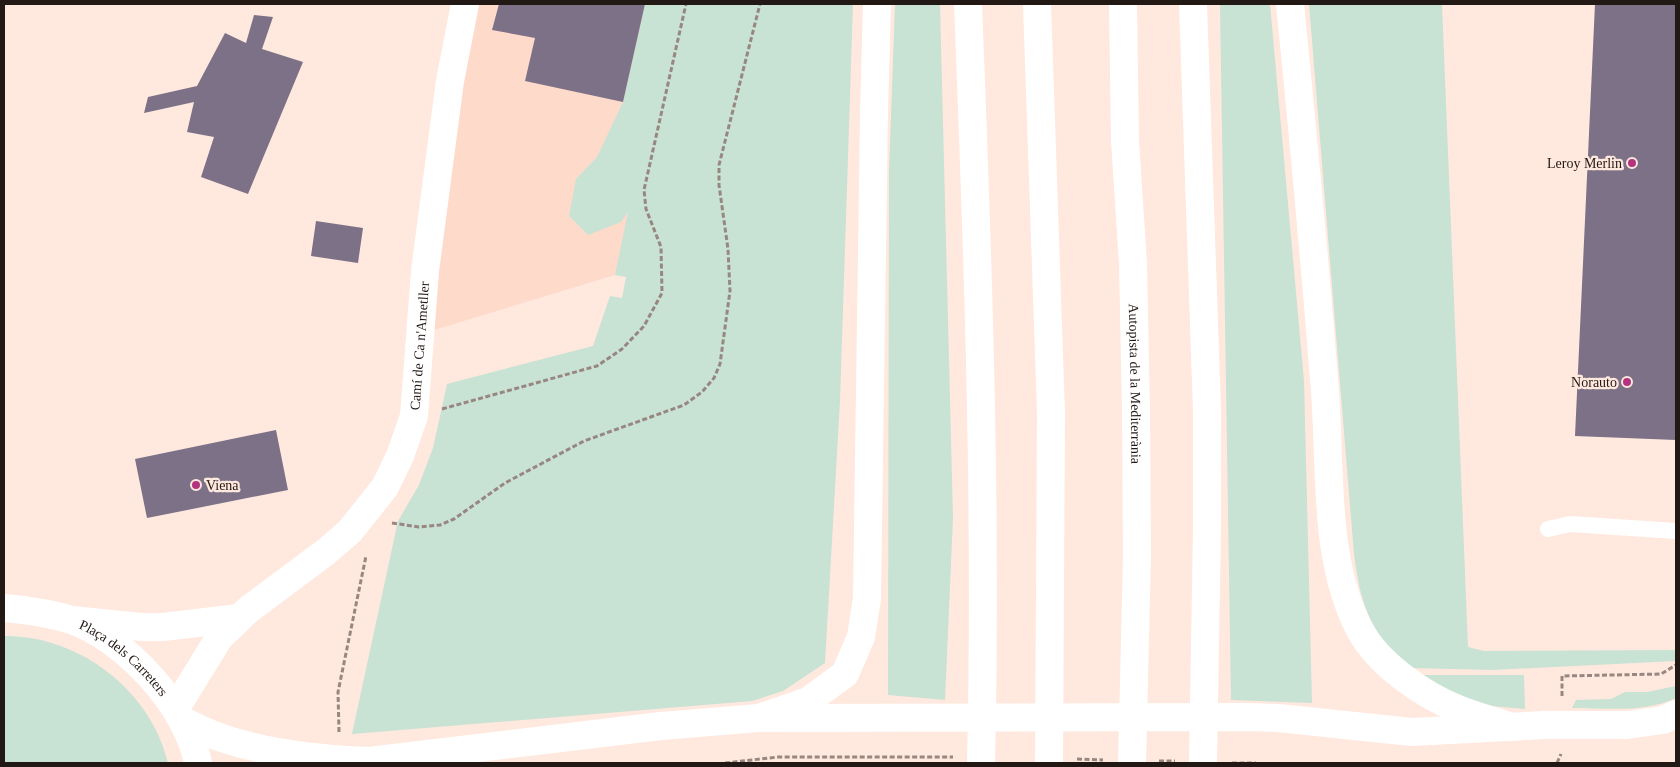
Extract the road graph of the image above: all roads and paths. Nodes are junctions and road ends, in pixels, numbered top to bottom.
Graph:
1 (465, 4) edge
2 (686, 4) edge
3 (760, 4) edge
4 (877, 4) edge
5 (968, 4) edge
6 (1037, 4) edge
7 (1123, 4) edge
8 (1193, 4) edge
9 (1290, 4) edge
10 (434, 411) dead end
11 (392, 523) dead end
12 (1548, 529) dead end
13 (1676, 530) edge
14 (367, 550) dead end
15 (4, 608) edge
16 (239, 618) junction
17 (72, 620) junction
18 (1676, 665) edge
19 (1676, 714) edge
20 (180, 715) junction
21 (759, 718) junction
22 (1563, 725) junction
23 (1512, 727) junction
24 (339, 732) dead end
25 (198, 763) edge
26 (980, 763) edge
27 (1050, 763) edge
28 (1132, 763) edge
29 (1203, 763) edge

1 - 16 main road, Camí de Ca n'Ametller
2 - 10 path
3 - 11 path
4 - 21 main road
5 - 26 main road
6 - 27 main road
7 - 28 main road, Autopista de la Mediterrània
8 - 29 main road
9 - 23 main road
12 - 13 lane
14 - 24 path
15 - 17 main road, Plaça dels Carreters
16 - 17 main road
16 - 20 main road, Camí de Ca n'Ametller
17 - 20 main road, Plaça dels Carreters
18 - 22 path
19 - 22 main road
20 - 21 main road
20 - 25 main road, Plaça dels Carreters
21 - 23 main road
22 - 23 main road

